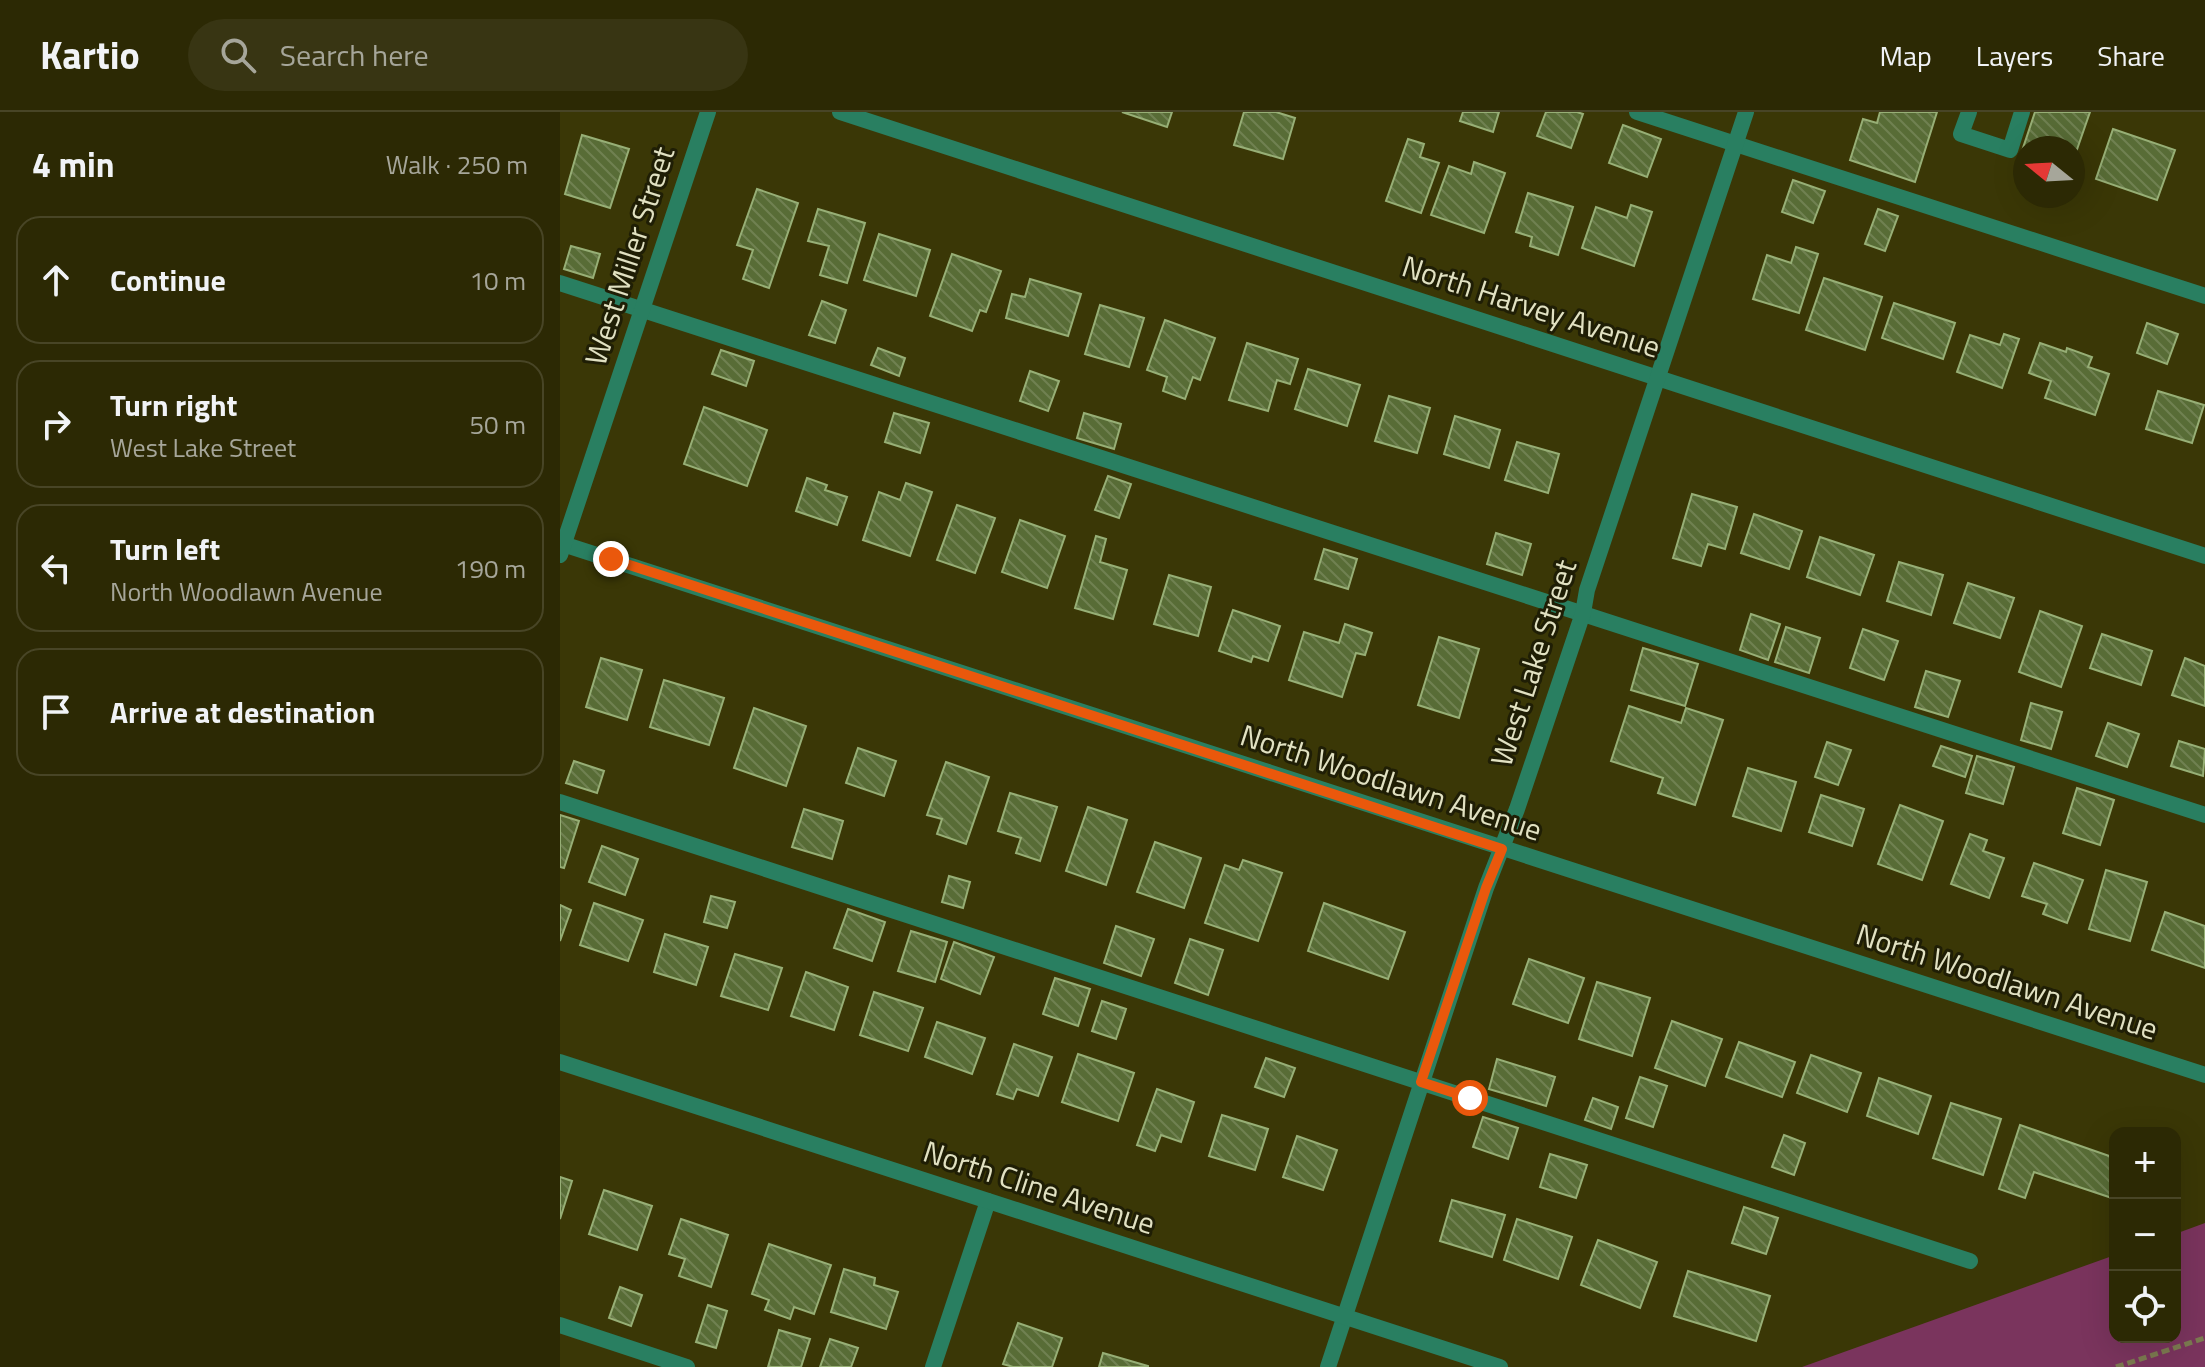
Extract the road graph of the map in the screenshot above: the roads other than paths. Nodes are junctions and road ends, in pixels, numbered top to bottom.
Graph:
1 (708, 112) edge
2 (840, 112) edge
3 (1637, 112) edge
4 (1746, 112) edge
5 (1969, 112) edge
6 (2022, 112) edge
7 (1735, 144) junction
8 (560, 283) edge
9 (2205, 296) edge
10 (642, 310) junction
11 (1657, 378) junction
12 (561, 547) edge
13 (2205, 556) edge
14 (1583, 613) junction
15 (560, 802) edge
16 (2205, 815) edge
17 (1502, 849) junction
18 (560, 1062) edge
19 (2205, 1075) edge
20 (1421, 1082) junction
21 (988, 1201) junction
22 (1970, 1261) dead end
23 (1344, 1317) junction
24 (560, 1325) edge
25 (687, 1367) edge
26 (933, 1367) edge
27 (1328, 1367) edge
28 (1500, 1367) edge

1 - 10 street, West Miller Street
2 - 11 street, North Harvey Avenue
3 - 7 street
4 - 7 street, West Lake Street
5 - 6 street
7 - 9 street
7 - 11 street, West Lake Street
8 - 10 street
10 - 12 street, West Miller Street
10 - 14 street
11 - 13 street, North Harvey Avenue
11 - 14 street, West Lake Street
12 - 17 street, North Woodlawn Avenue
14 - 16 street
14 - 17 street, West Lake Street
15 - 20 street
17 - 19 street, North Woodlawn Avenue
17 - 20 street, West Lake Street
18 - 21 street, North Cline Avenue
20 - 22 street
20 - 23 street, West Lake Street
21 - 23 street, North Cline Avenue
21 - 26 street
23 - 27 street, West Lake Street
23 - 28 street, North Cline Avenue
24 - 25 street

